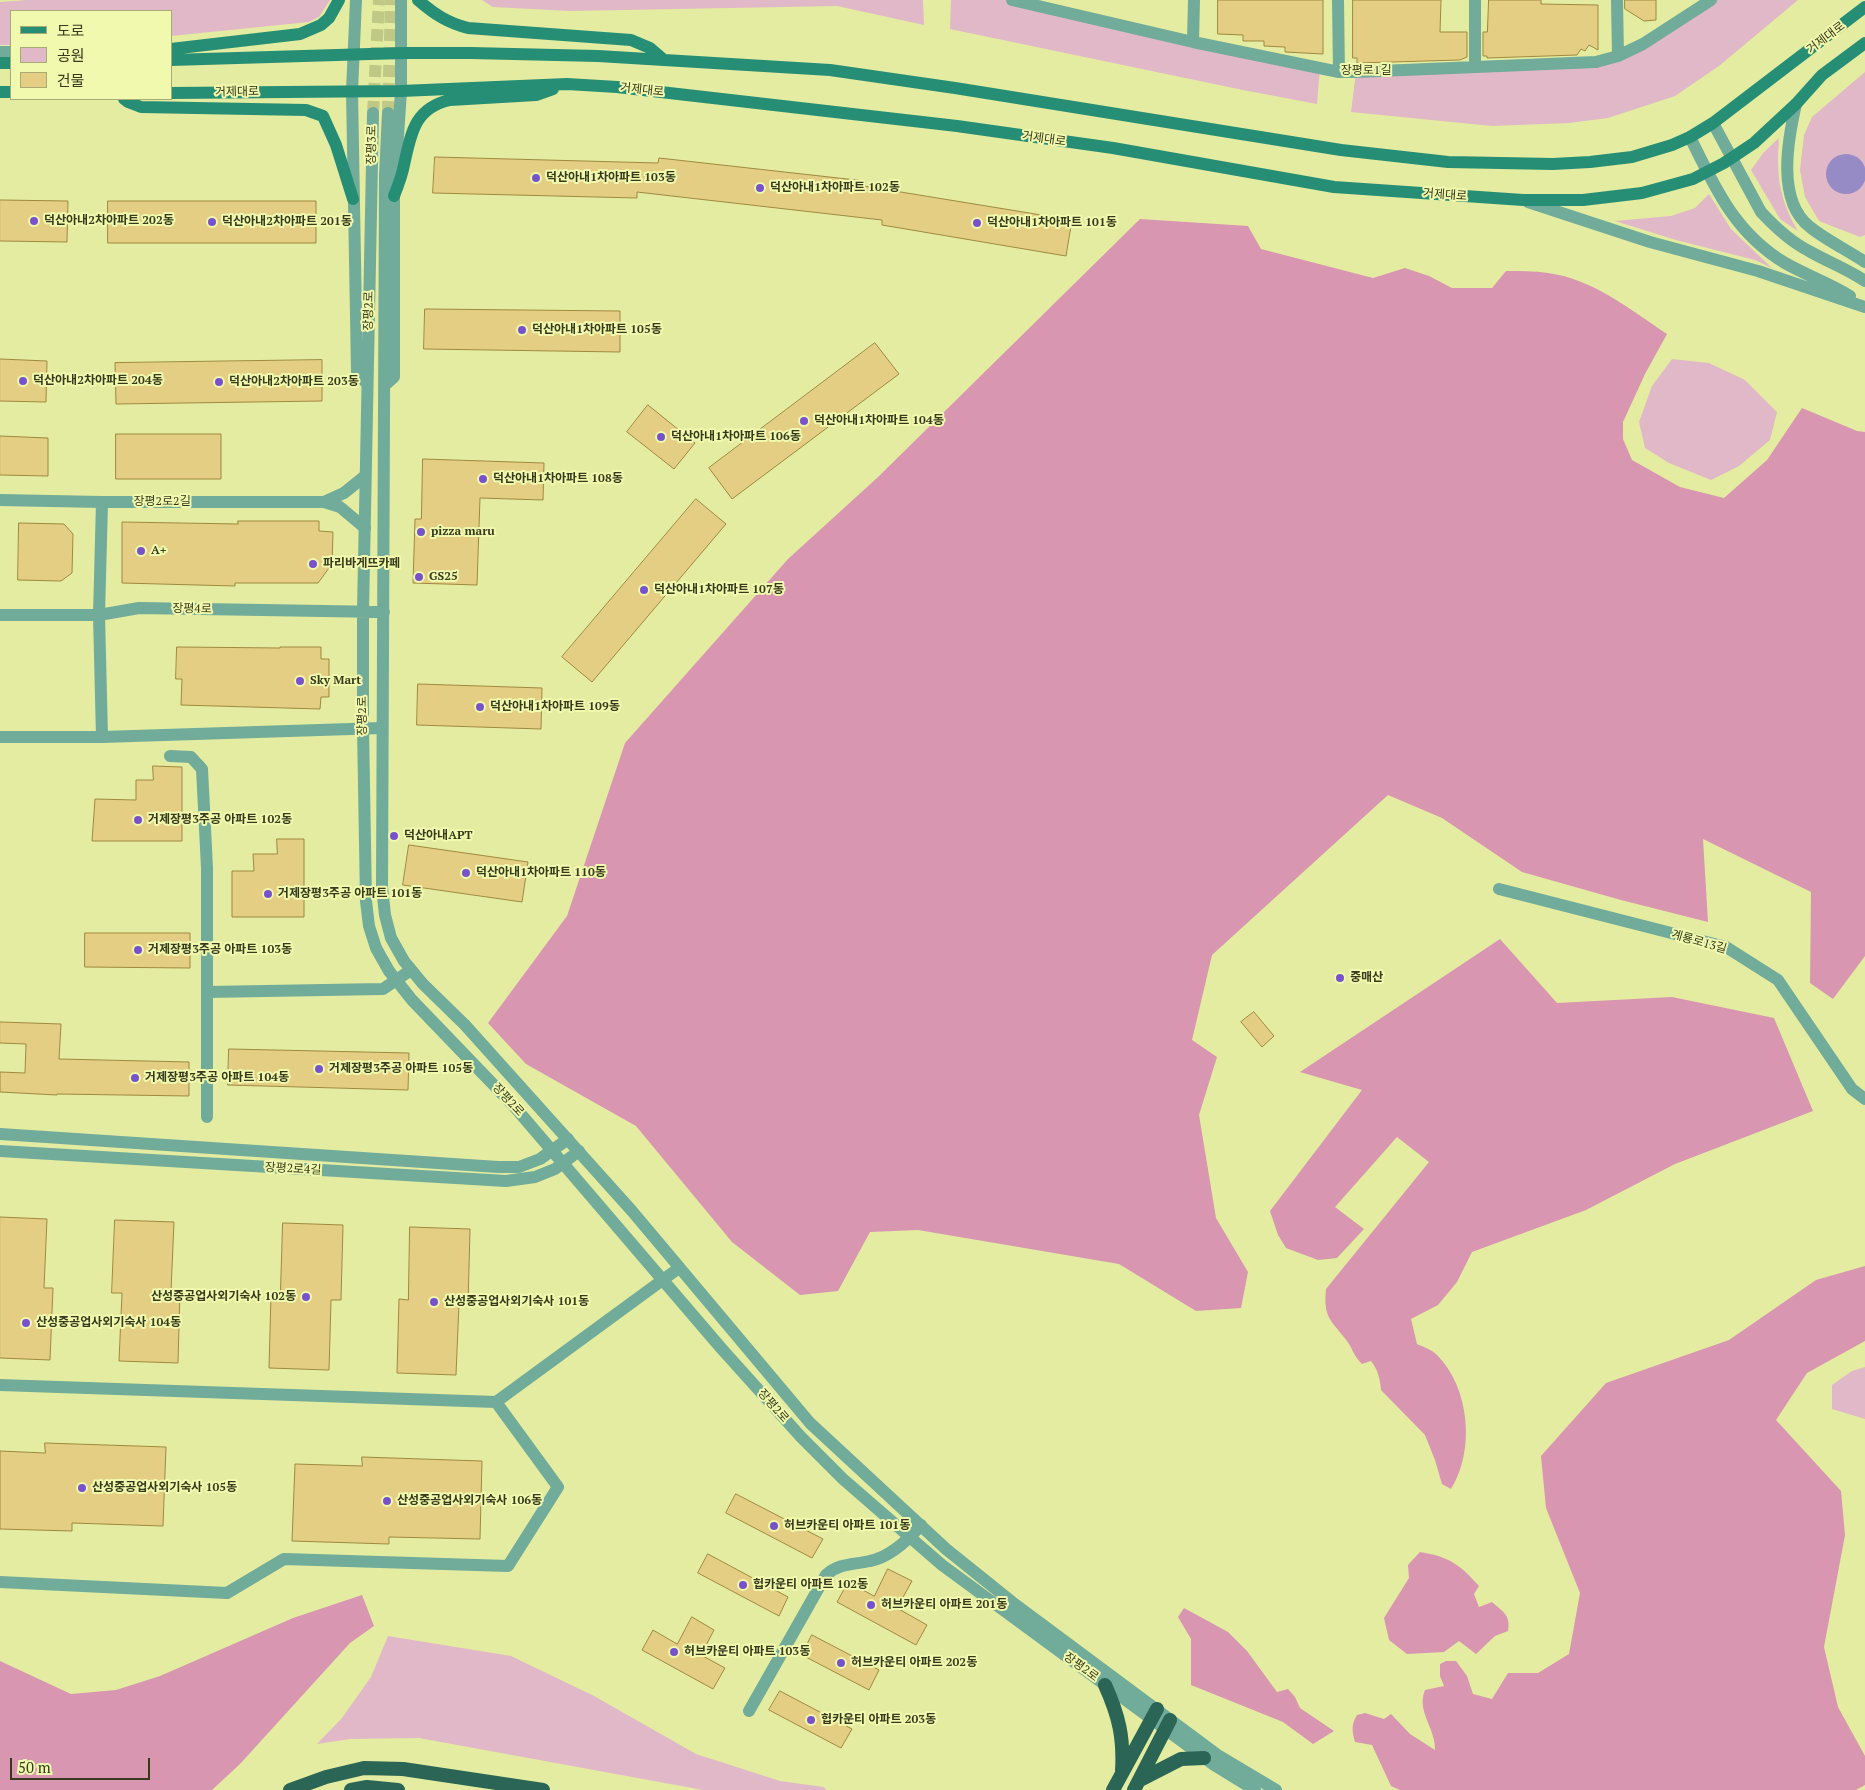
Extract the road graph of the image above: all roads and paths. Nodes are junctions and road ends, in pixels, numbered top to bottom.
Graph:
1 (338, 0) edge
2 (356, 0) edge
3 (401, 0) edge
4 (418, 0) edge
5 (1012, 0) edge
6 (1194, 0) edge
7 (1338, 0) edge
8 (1475, 0) edge
9 (1617, 0) edge
10 (1711, 0) edge
11 (1062, 6) edge
12 (1865, 8) edge
13 (1193, 42) junction
14 (1865, 43) edge
15 (172, 50) edge
16 (403, 53) junction
17 (353, 55) junction
18 (1618, 56) junction
19 (172, 60) edge
20 (664, 60) junction
21 (1475, 66) junction
22 (1339, 72) junction
23 (567, 84) junction
24 (352, 91) junction
25 (401, 91) junction
26 (172, 93) edge
27 (125, 100) edge
28 (1796, 104) junction
29 (373, 113) tunnel mouth
30 (388, 113) tunnel mouth
31 (1713, 123) junction
32 (1690, 137) junction
33 (1732, 158) junction
34 (1707, 172) junction
35 (385, 175) joint
36 (372, 176) joint
37 (394, 196) junction
38 (353, 199) junction
39 (1523, 200) junction
40 (1865, 262) edge
41 (1865, 280) edge
42 (1865, 306) edge
43 (367, 384) junction
44 (385, 385) junction
45 (366, 476) junction
46 (0, 500) edge
47 (102, 502) junction
48 (324, 502) junction
49 (365, 528) junction
50 (363, 612) junction
51 (384, 612) junction
52 (0, 615) edge
53 (99, 615) junction
54 (363, 728) junction
55 (382, 728) junction
56 (0, 737) edge
57 (102, 737) junction
58 (170, 756) dead end
59 (1499, 890) dead end
60 (411, 970) junction
61 (396, 980) junction
62 (207, 992) junction
63 (1865, 1099) edge
64 (207, 1117) dead end
65 (0, 1134) edge
66 (568, 1139) junction
67 (552, 1150) junction
68 (0, 1151) edge
69 (579, 1151) junction
70 (563, 1163) junction
71 (679, 1268) junction
72 (663, 1279) junction
73 (0, 1385) edge
74 (496, 1402) junction
75 (921, 1525) junction
76 (910, 1538) junction
77 (0, 1582) edge
78 (1105, 1685) junction
79 (748, 1711) dead end
80 (1154, 1714) junction
81 (1168, 1725) junction
82 (1212, 1759) junction
83 (1122, 1774) junction
84 (1137, 1785) edge
85 (290, 1790) edge
86 (351, 1790) edge
87 (398, 1790) edge
88 (544, 1790) edge
89 (1113, 1790) edge
90 (1255, 1790) edge
91 (1276, 1790) edge

1 - 15 main road
2 - 17 street
3 - 16 street
4 - 20 main road
5 - 11 street, 장평로1길
6 - 13 street
7 - 22 street
8 - 21 street
9 - 18 street
10 - 18 street, 장평로1길
11 - 13 street, 장평로1길
12 - 31 main road, 거제대로
13 - 22 street, 장평로1길
14 - 28 main road, 거제대로
16 - 17 main road, 거제대로
16 - 20 main road, 거제대로
16 - 25 street
17 - 19 main road, 거제대로
17 - 24 street
18 - 21 street, 장평로1길
20 - 32 main road, 거제대로
21 - 22 street, 장평로1길
23 - 25 main road, 거제대로
23 - 37 main road
23 - 39 main road, 거제대로
24 - 25 main road, 거제대로
24 - 26 main road, 거제대로
24 - 38 street
25 - 37 street
27 - 38 main road
28 - 33 main road, 거제대로
28 - 40 street
29 - 36 street, 장평3로
30 - 35 street, 장평3로
31 - 32 main road, 거제대로
31 - 33 street
32 - 34 street
33 - 34 main road, 거제대로
33 - 41 street
34 - 39 main road, 거제대로
34 - 42 street
35 - 44 street, 장평2로
36 - 43 street, 장평2로
37 - 44 street
38 - 43 street
39 - 42 street
43 - 45 street, 장평2로
44 - 51 street, 장평2로
45 - 48 street
45 - 49 street, 장평2로
46 - 47 street, 장평2로2길
47 - 48 street, 장평2로2길
47 - 53 street
48 - 49 street
49 - 50 street, 장평2로
50 - 51 street, 장평4로
50 - 53 street, 장평4로
50 - 54 street, 장평2로
51 - 55 street, 장평2로
52 - 53 street, 장평4로
53 - 57 street
54 - 55 street
54 - 57 street
54 - 61 street, 장평2로
55 - 60 street, 장평2로
56 - 57 street
58 - 62 street
59 - 63 street, 계룡로13길
60 - 61 street
60 - 66 street, 장평2로
61 - 62 street
61 - 67 street, 장평2로
62 - 64 street
65 - 67 street, 장평2로4길
66 - 67 street, 장평2로4길
66 - 69 street, 장평2로
67 - 70 street, 장평2로
68 - 70 street, 장평2로4길
69 - 70 street, 장평2로4길
69 - 71 street, 장평2로
70 - 72 street, 장평2로
71 - 72 street
71 - 75 street, 장평2로
72 - 74 street
72 - 76 street, 장평2로
73 - 74 street
74 - 77 street
75 - 76 street
75 - 80 street, 장평2로
76 - 78 street, 장평2로
76 - 79 street
78 - 80 street, 장평2로
78 - 83 highway
80 - 81 street, 장평2로
80 - 83 highway
81 - 82 street, 장평2로
81 - 84 highway
82 - 84 highway
82 - 90 street
82 - 91 street
83 - 89 highway
85 - 88 highway
86 - 87 highway

